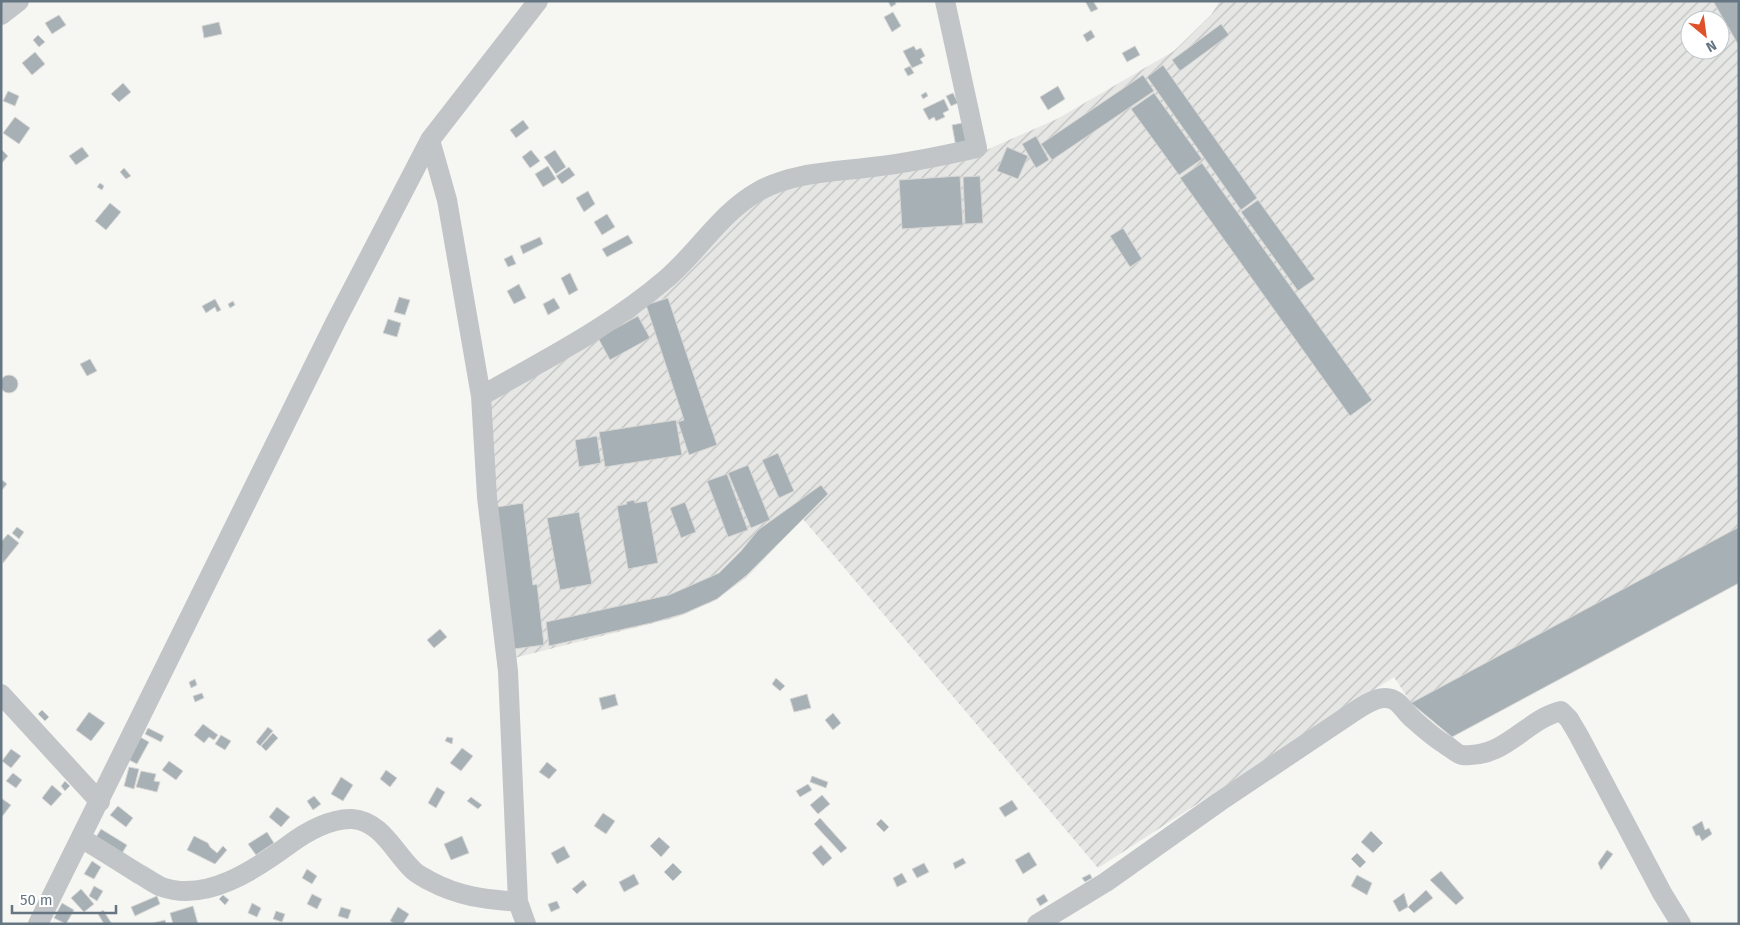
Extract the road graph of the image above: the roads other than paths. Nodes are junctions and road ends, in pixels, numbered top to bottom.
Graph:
1 (19, 1) edge
2 (538, 1) edge
3 (944, 1) edge
4 (1, 15) edge
5 (430, 140) junction
6 (481, 396) junction
7 (1, 694) edge
8 (100, 802) junction
9 (81, 838) junction
10 (518, 902) junction
11 (38, 924) edge
12 (526, 924) edge
13 (1037, 924) edge
14 (1681, 924) edge

1 - 4 street
2 - 5 street
3 - 6 street
5 - 6 street
5 - 8 street
6 - 10 street
7 - 8 street
8 - 9 street
9 - 10 street
9 - 11 street
10 - 12 street
13 - 14 street

